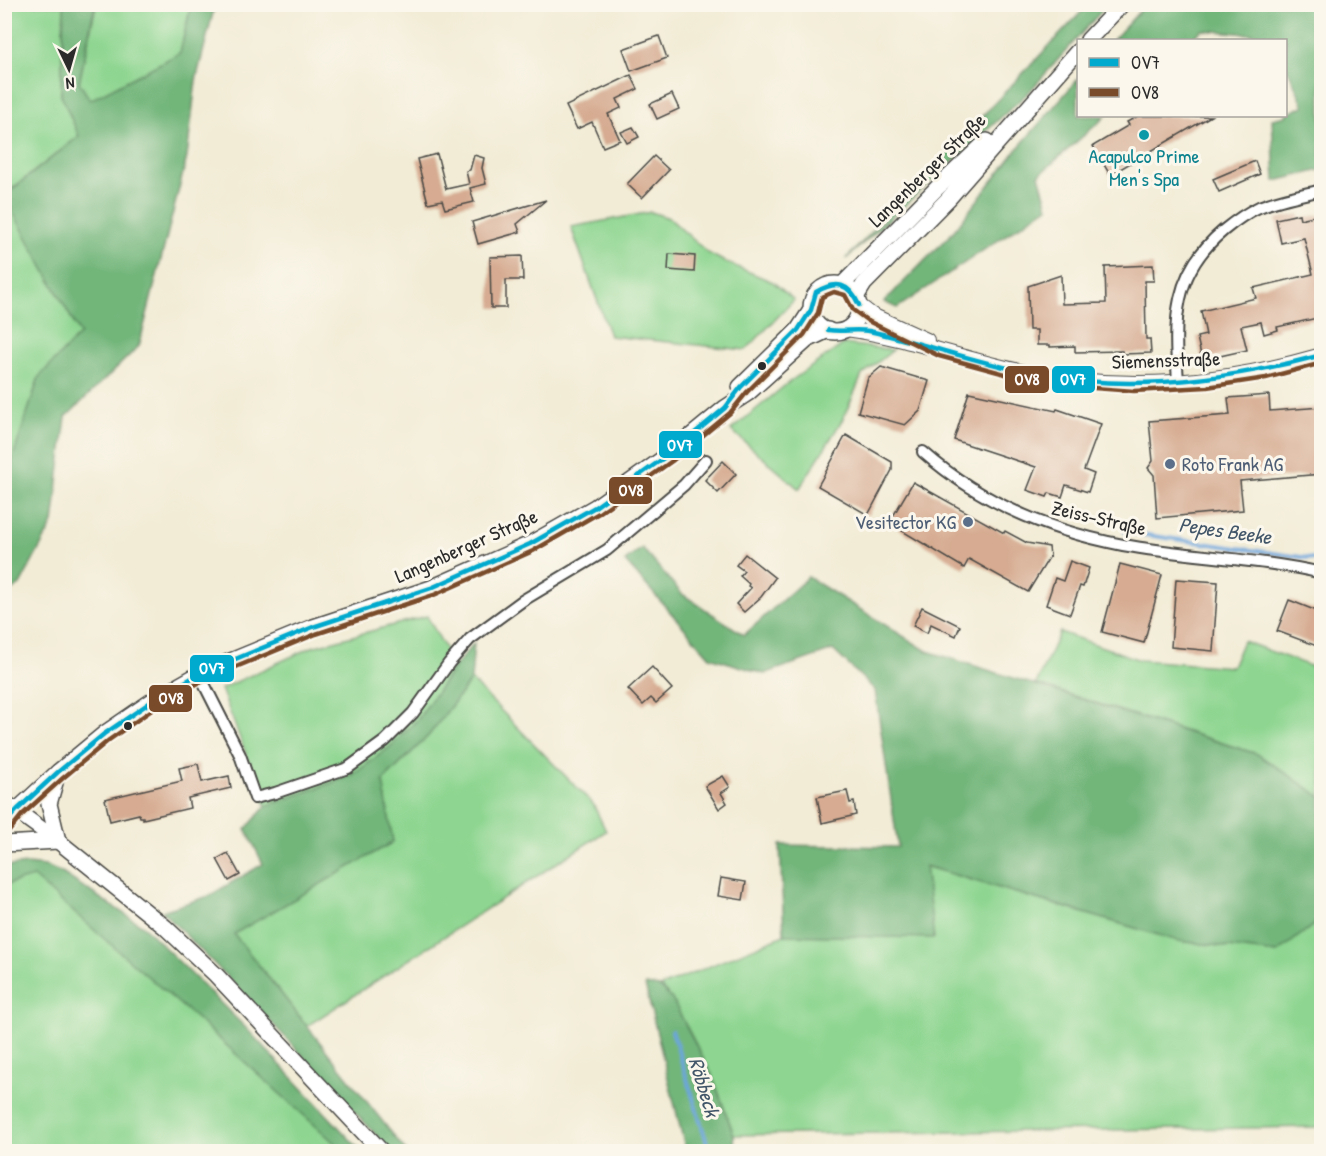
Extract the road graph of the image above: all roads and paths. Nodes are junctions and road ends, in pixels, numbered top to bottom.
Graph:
1 (1122, 4) edge
2 (1089, 39) edge
3 (1077, 52) edge
4 (1044, 88) junction
5 (1322, 190) edge
6 (842, 285) junction
7 (857, 301) junction
8 (811, 310) junction
9 (846, 329) junction
10 (828, 330) junction
11 (942, 349) junction
12 (1322, 355) edge
13 (1178, 382) junction
14 (725, 408) junction
15 (923, 452) dead end
16 (706, 460) dead end
17 (1322, 573) edge
18 (199, 674) junction
19 (58, 772) junction
20 (11, 806) edge
21 (4, 825) edge
22 (58, 841) junction
23 (4, 844) edge
24 (382, 1152) edge

1 - 2 main road
3 - 4 main road, Langenberger Straße
4 - 6 main road, Langenberger Straße
4 - 7 main road, Langenberger Straße
5 - 13 street
6 - 7 main road
6 - 8 main road
7 - 9 main road
7 - 11 street, Siemensstraße
8 - 10 main road
8 - 14 main road, Langenberger Straße
9 - 10 main road
9 - 11 street, Siemensstraße
10 - 14 main road, Langenberger Straße
11 - 13 street, Siemensstraße
12 - 13 street, Siemensstraße
14 - 18 main road, Langenberger Straße
15 - 17 street, Zeiss-Straße
16 - 18 street
18 - 19 main road, Langenberger Straße
19 - 20 main road, Langenberger Straße
19 - 22 main road
20 - 21 street
20 - 22 main road
22 - 23 main road
22 - 24 main road

